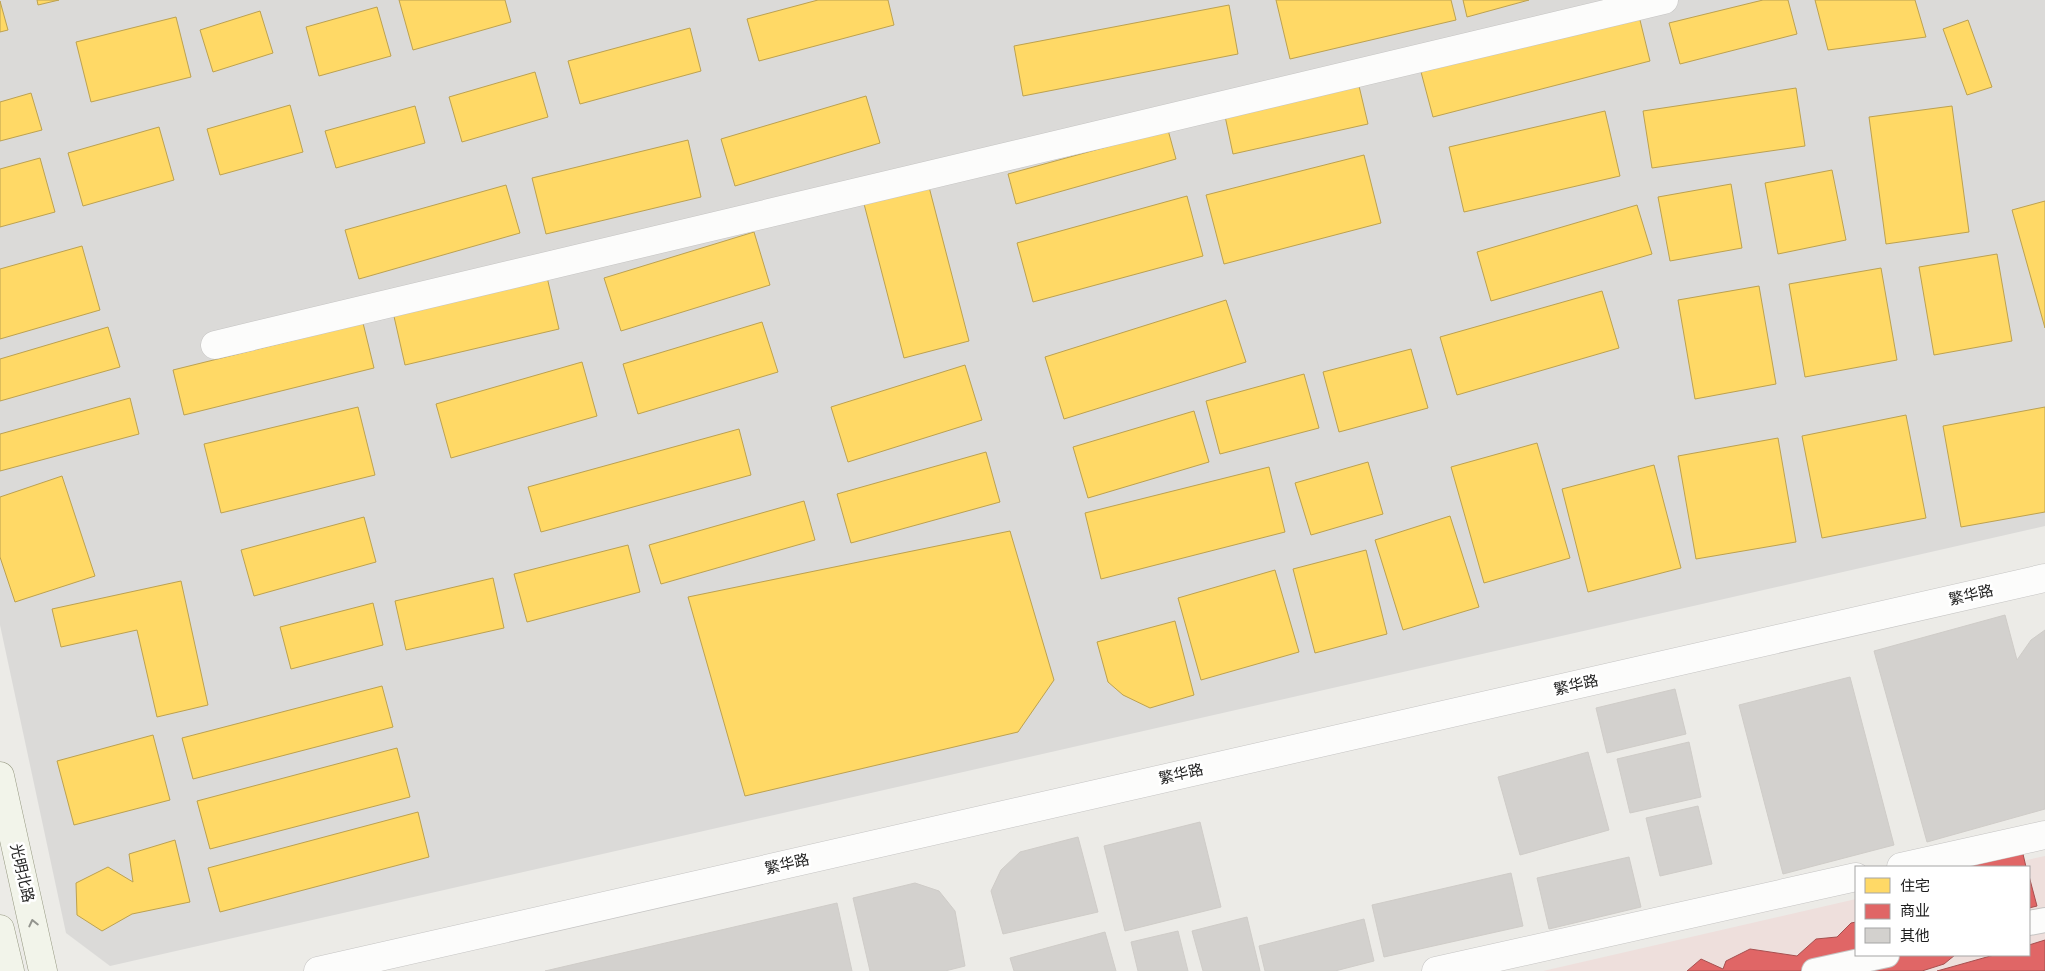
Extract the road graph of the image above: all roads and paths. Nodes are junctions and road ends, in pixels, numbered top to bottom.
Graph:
1 (1664, 0) edge
2 (215, 345) dead end
3 (2045, 578) edge
4 (0, 776) edge
5 (2045, 835) edge
6 (1906, 866) edge
7 (1855, 877) edge
8 (2045, 920) edge
9 (2030, 923) edge
10 (0, 929) edge
11 (1882, 956) edge
12 (10, 971) edge
13 (44, 971) edge
14 (318, 971) edge
15 (1436, 971) edge
16 (1814, 971) edge

1 - 2 street
3 - 14 street, 繁华路
13 -> 4 main road, 光明北路
5 - 6 street
7 - 15 street
8 - 9 street
10 - 12 main road
11 - 16 street

